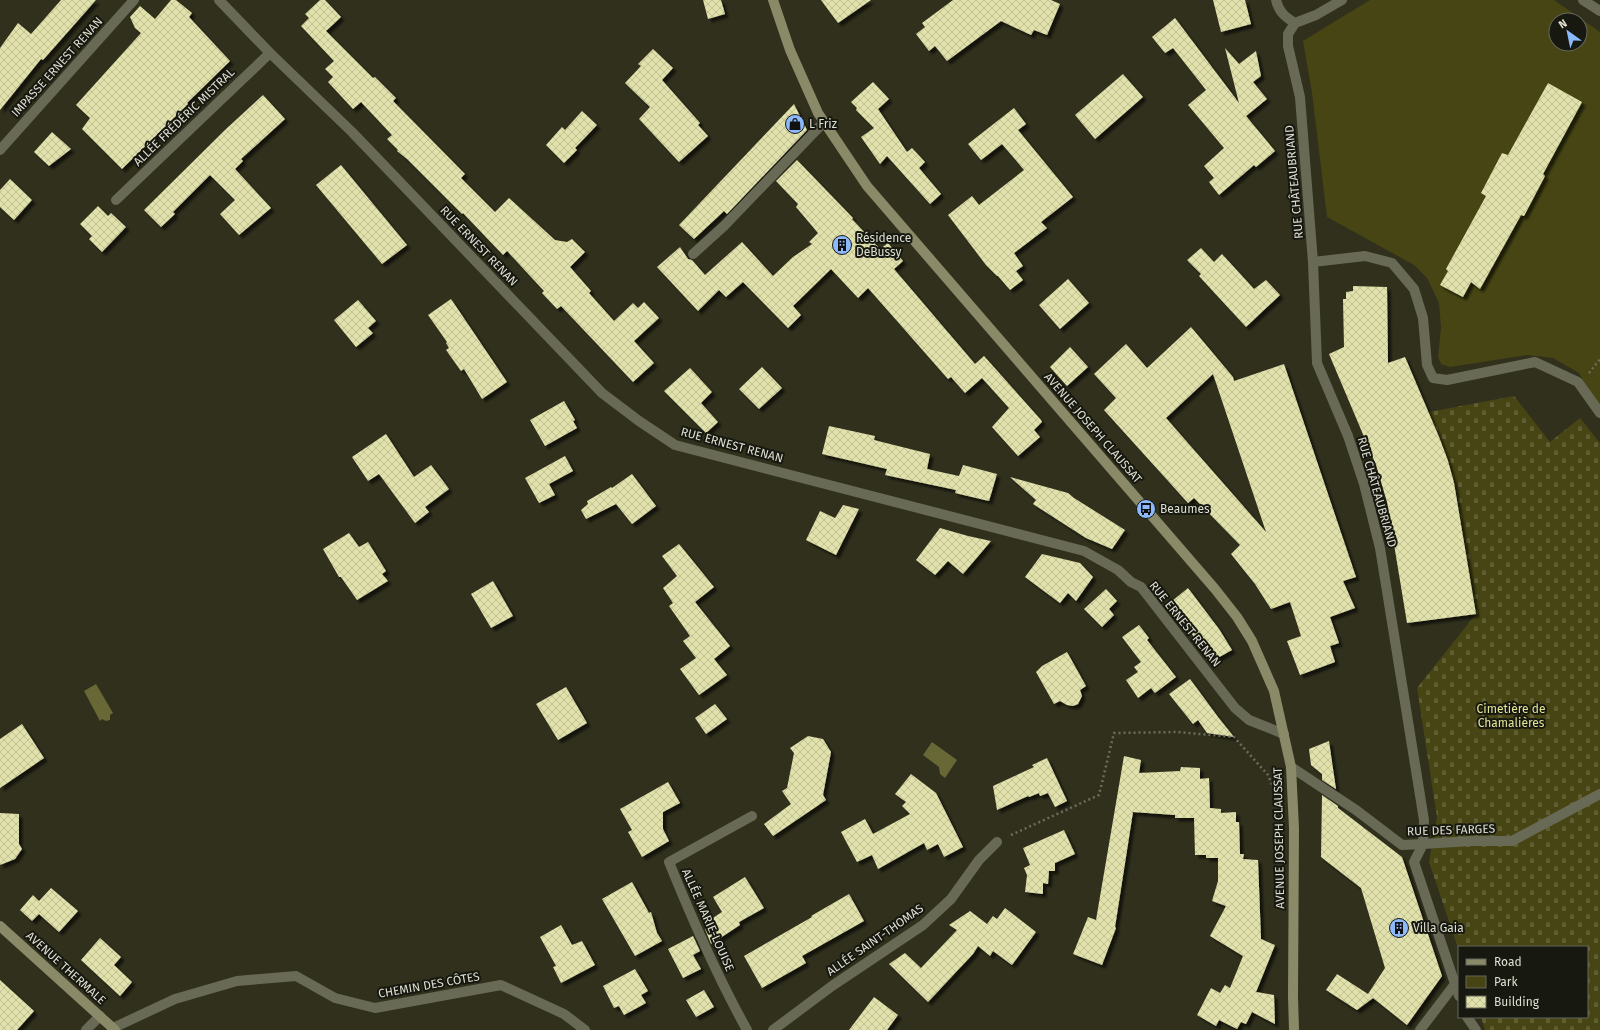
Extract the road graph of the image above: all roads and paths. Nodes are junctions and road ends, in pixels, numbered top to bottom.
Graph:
1 (134, 0) edge
2 (219, 0) edge
3 (773, 0) edge
4 (1276, 0) edge
5 (1342, 0) edge
6 (1583, 0) edge
7 (1600, 11) edge
8 (1295, 24) junction
9 (270, 52) junction
10 (824, 122) junction
11 (0, 150) edge
12 (116, 200) dead end
13 (694, 254) dead end
14 (1313, 262) junction
15 (1600, 359) edge
16 (1590, 372) dead end
17 (1600, 413) edge
18 (1284, 734) junction
19 (1291, 767) junction
20 (1600, 794) edge
21 (1276, 797) dead end
22 (752, 816) dead end
23 (997, 842) joint
24 (1423, 844) junction
25 (0, 926) edge
26 (1456, 984) junction
27 (1458, 992) edge
28 (100, 1016) junction
29 (1468, 1018) edge
30 (114, 1029) edge
31 (86, 1030) edge
32 (585, 1030) edge
33 (747, 1030) edge
34 (773, 1030) edge
35 (1294, 1030) edge
36 (1420, 1030) edge
37 (1476, 1030) edge

1 - 11 street, IMPASSE ERNEST RENAN
2 - 9 street, RUE ERNEST RENAN
3 - 10 main road, AVENUE JOSEPH CLAUSSAT
4 - 8 street
5 - 8 street
6 - 7 street
8 - 14 street, RUE CHÂTEAUBRIAND
9 - 12 street, ALLÉE FRÉDÉRIC MISTRAL
9 - 18 street, RUE ERNEST RENAN
10 - 13 street
10 - 18 main road, AVENUE JOSEPH CLAUSSAT
14 - 17 street
14 - 24 street, RUE CHÂTEAUBRIAND
15 - 16 path
18 - 19 main road, AVENUE JOSEPH CLAUSSAT
19 - 24 street, RUE DES FARGES
19 - 35 main road, AVENUE JOSEPH CLAUSSAT
20 - 24 street, RUE DES FARGES
21 - 23 path
22 - 33 street, ALLÉE MARIE-LOUISE
23 - 34 street, ALLÉE SAINT-THOMAS
24 - 26 street, RUE CHÂTEAUBRIAND
25 - 28 main road, AVENUE THERMALE
26 - 27 street, RUE CHÂTEAUBRIAND
26 - 36 street
28 - 30 main road, AVENUE THERMALE
28 - 31 street
29 - 37 street
30 - 32 street, CHEMIN DES CÔTES

